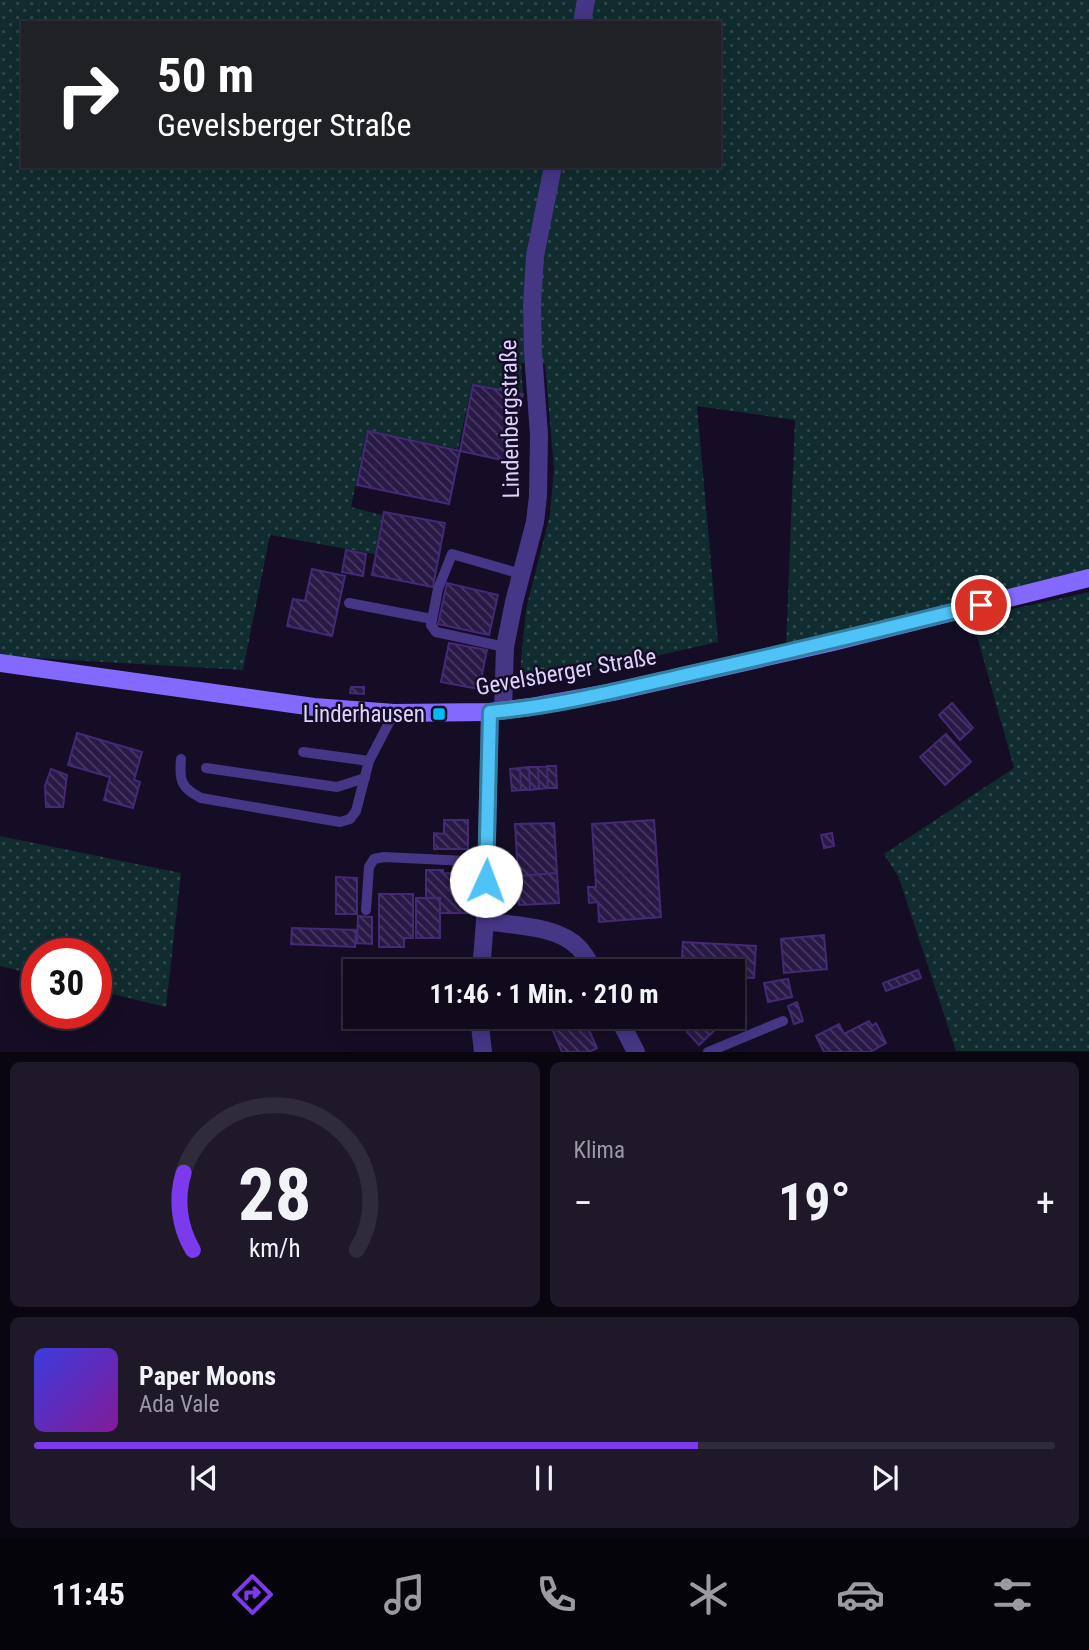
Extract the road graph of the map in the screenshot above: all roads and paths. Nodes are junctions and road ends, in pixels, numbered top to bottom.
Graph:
1 (586, 0) edge
2 (582, 21) edge
3 (553, 168) edge
4 (521, 575) junction
5 (1089, 578) edge
6 (349, 604) dead end
7 (432, 618) junction
8 (505, 647) junction
9 (0, 663) edge
10 (496, 711) junction
11 (394, 713) junction
12 (303, 752) dead end
13 (181, 759) dead end
14 (369, 761) junction
15 (206, 768) dead end
16 (365, 778) junction
17 (487, 862) junction
18 (366, 910) dead end
19 (485, 921) junction
20 (482, 959) edge
21 (586, 959) edge
22 (783, 1021) dead end
23 (480, 1029) edge
24 (624, 1029) edge
25 (483, 1052) edge
26 (636, 1052) edge
27 (708, 1052) edge

1 - 2 street
3 - 4 street, Lindenbergstraße
4 - 7 lane
4 - 8 street, Lindenbergstraße
5 - 10 main road, Gevelsberger Straße
6 - 7 lane
7 - 8 lane
8 - 10 street, Lindenbergstraße
9 - 11 main road, Gevelsberger Straße
10 - 11 main road, Gevelsberger Straße
10 - 17 street, Lindenbergstraße
11 - 14 lane
12 - 14 lane
13 - 16 lane
14 - 16 lane
15 - 16 lane
17 - 18 lane
17 - 19 street, Lindenbergstraße
19 - 20 street, Lindenbergstraße
19 - 21 street
22 - 27 lane
23 - 25 street
24 - 26 street

